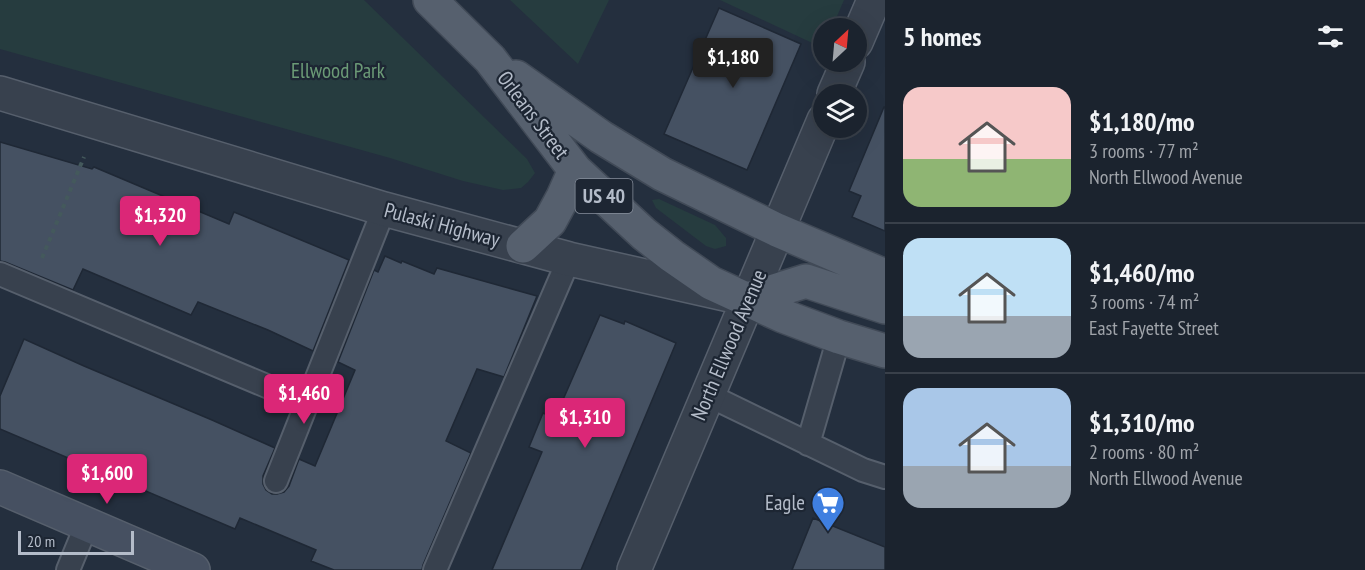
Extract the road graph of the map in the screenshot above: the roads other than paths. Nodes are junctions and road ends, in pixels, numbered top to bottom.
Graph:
1 (430, 0) edge
2 (874, 0) edge
3 (866, 18) edge
4 (490, 59) junction
5 (0, 93) edge
6 (816, 138) edge
7 (575, 170) junction
8 (384, 209) junction
9 (777, 230) junction
10 (523, 246) junction
11 (569, 259) junction
12 (0, 274) edge
13 (885, 276) edge
14 (748, 300) junction
15 (885, 307) edge
16 (839, 337) junction
17 (885, 351) edge
18 (708, 395) junction
19 (307, 403) junction
20 (808, 444) junction
21 (885, 477) edge
22 (276, 481) dead end
23 (0, 487) edge
24 (87, 525) junction
25 (68, 570) edge
26 (194, 570) edge
27 (435, 570) edge
28 (634, 570) edge

1 - 4 main road, Orleans Street / US 40
2 - 3 street
4 - 7 main road, Orleans Street / US 40
4 - 9 main road, Orleans Street / US 40
5 - 8 street, Pulaski Highway
6 - 9 street, North Ellwood Avenue
7 - 10 main road
7 - 14 main road, Orleans Street / US 40
8 - 10 street, Pulaski Highway
8 - 19 lane
9 - 13 main road, US 40
9 - 14 street, North Ellwood Avenue
10 - 11 street, Pulaski Highway
11 - 14 street, Pulaski Highway
11 - 27 lane
12 - 19 lane
14 - 15 main road
14 - 16 main road, Pulaski Highway / US 40
14 - 18 street, North Ellwood Avenue
16 - 17 main road, Pulaski Highway / US 40
16 - 20 lane
18 - 20 lane
18 - 28 street, North Ellwood Avenue
19 - 22 lane
20 - 21 lane
23 - 24 main road
24 - 25 lane
24 - 26 main road

